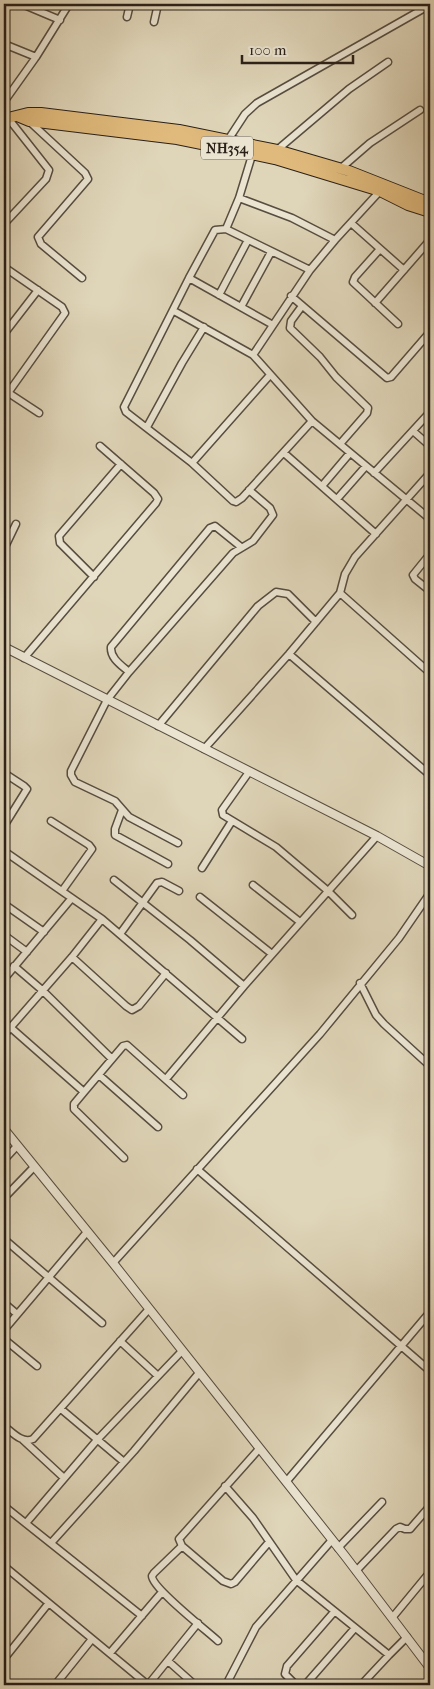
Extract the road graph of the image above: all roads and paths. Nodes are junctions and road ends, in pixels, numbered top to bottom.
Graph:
1 (22, 4) edge
2 (68, 4) edge
3 (130, 4) edge
4 (158, 4) edge
5 (430, 5) edge
6 (127, 17) dead end
7 (60, 20) junction
8 (154, 22) dead end
9 (4, 44) edge
10 (36, 58) junction
11 (388, 62) dead end
12 (4, 102) edge
13 (420, 110) dead end
14 (10, 118) edge
15 (29, 121) junction
16 (228, 140) junction
17 (253, 150) junction
18 (277, 150) junction
19 (340, 169) junction
20 (380, 191) junction
21 (239, 198) junction
22 (430, 203) edge
23 (430, 212) edge
24 (351, 223) junction
25 (4, 224) edge
26 (226, 228) junction
27 (248, 240) junction
28 (335, 240) junction
29 (430, 240) edge
30 (380, 249) junction
31 (271, 252) junction
32 (4, 267) edge
33 (310, 270) junction
34 (404, 270) junction
35 (82, 278) dead end
36 (189, 278) junction
37 (38, 290) junction
38 (219, 295) junction
39 (291, 296) junction
40 (375, 303) junction
41 (302, 306) junction
42 (241, 307) junction
43 (174, 311) junction
44 (398, 324) dead end
45 (273, 325) junction
46 (204, 327) junction
47 (430, 332) edge
48 (4, 334) edge
49 (253, 355) junction
50 (270, 375) junction
51 (6, 391) edge
52 (430, 412) edge
53 (39, 413) dead end
54 (312, 421) junction
55 (147, 427) junction
56 (413, 431) junction
57 (340, 444) junction
58 (100, 446) dead end
59 (430, 446) edge
60 (284, 453) junction
61 (350, 453) junction
62 (192, 463) junction
63 (122, 464) junction
64 (366, 466) junction
65 (374, 473) junction
66 (430, 473) edge
67 (322, 486) junction
68 (249, 490) junction
69 (337, 499) junction
70 (407, 500) junction
71 (430, 519) edge
72 (16, 524) dead end
73 (376, 534) junction
74 (241, 547) junction
75 (4, 549) edge
76 (430, 554) edge
77 (94, 576) junction
78 (430, 591) edge
79 (340, 592) junction
80 (316, 622) junction
81 (4, 647) edge
82 (289, 654) junction
83 (24, 658) junction
84 (129, 672) junction
85 (430, 673) edge
86 (108, 700) junction
87 (158, 726) junction
88 (204, 749) junction
89 (249, 772) junction
90 (4, 773) edge
91 (430, 775) edge
92 (122, 810) junction
93 (51, 821) dead end
94 (232, 821) junction
95 (4, 826) edge
96 (377, 836) junction
97 (178, 843) dead end
98 (4, 851) edge
99 (168, 864) dead end
100 (430, 866) edge
101 (202, 868) dead end
102 (114, 880) dead end
103 (254, 885) dead end
104 (62, 891) junction
105 (179, 891) dead end
106 (328, 891) junction
107 (430, 894) edge
108 (200, 897) dead end
109 (72, 899) junction
110 (143, 903) junction
111 (4, 904) edge
112 (352, 915) dead end
113 (102, 919) junction
114 (300, 922) junction
115 (44, 932) junction
116 (120, 934) junction
117 (4, 935) edge
118 (27, 952) junction
119 (272, 954) junction
120 (72, 957) junction
121 (14, 966) junction
122 (166, 973) junction
123 (4, 979) edge
124 (360, 983) junction
125 (244, 986) junction
126 (42, 990) junction
127 (218, 1018) junction
128 (10, 1027) junction
129 (4, 1035) edge
130 (242, 1039) dead end
131 (112, 1059) junction
132 (430, 1066) edge
133 (99, 1075) junction
134 (166, 1079) junction
135 (84, 1092) junction
136 (183, 1095) dead end
137 (158, 1127) dead end
138 (4, 1129) edge
139 (17, 1146) junction
140 (124, 1158) dead end
141 (4, 1160) edge
142 (34, 1166) junction
143 (197, 1170) junction
144 (4, 1198) edge
145 (87, 1232) junction
146 (4, 1239) edge
147 (113, 1263) junction
148 (49, 1276) junction
149 (4, 1303) edge
150 (149, 1309) junction
151 (430, 1312) edge
152 (17, 1314) junction
153 (102, 1323) dead end
154 (4, 1330) edge
155 (4, 1339) edge
156 (120, 1341) junction
157 (401, 1346) junction
158 (182, 1351) junction
159 (36, 1366) dead end
160 (430, 1371) edge
161 (199, 1373) junction
162 (158, 1376) junction
163 (61, 1409) junction
164 (4, 1426) edge
165 (22, 1440) junction
166 (97, 1440) junction
167 (259, 1449) junction
168 (124, 1462) junction
169 (64, 1478) junction
170 (286, 1482) junction
171 (224, 1486) junction
172 (382, 1502) dead end
173 (4, 1506) edge
174 (430, 1506) edge
175 (26, 1523) junction
176 (332, 1540) junction
177 (269, 1542) junction
178 (51, 1543) junction
179 (182, 1546) junction
180 (338, 1548) junction
181 (6, 1568) edge
182 (356, 1571) junction
183 (430, 1572) edge
184 (4, 1577) edge
185 (296, 1580) junction
186 (162, 1592) junction
187 (48, 1604) junction
188 (334, 1612) junction
189 (142, 1616) junction
190 (392, 1618) junction
191 (198, 1623) junction
192 (355, 1628) junction
193 (407, 1637) junction
194 (92, 1639) junction
195 (218, 1641) dead end
196 (110, 1653) junction
197 (389, 1655) junction
198 (4, 1659) edge
199 (168, 1661) junction
200 (430, 1666) edge
201 (57, 1684) edge
202 (148, 1685) edge
203 (195, 1685) edge
204 (226, 1685) edge
205 (296, 1685) edge
206 (305, 1685) edge
207 (361, 1685) edge

1 - 7 street
2 - 7 street
3 - 6 street
4 - 8 street
5 - 16 street
7 - 10 street
9 - 10 street
10 - 12 street
11 - 18 street
13 - 19 street
14 - 15 highway, NH354
14 - 16 highway, NH354
14 - 25 street
15 - 17 highway, NH354
15 - 35 street
16 - 17 highway, NH354
17 - 18 highway, NH354
17 - 20 highway, NH354
17 - 21 street
18 - 19 highway, NH354
19 - 22 highway, NH354
20 - 23 highway, NH354
20 - 24 street
21 - 26 street
21 - 28 street
24 - 28 street
24 - 30 street
26 - 27 street
26 - 36 street
27 - 31 street
27 - 38 street
28 - 33 street
29 - 34 street
30 - 34 street
30 - 40 street
31 - 33 street
31 - 42 street
32 - 37 street
33 - 39 street
34 - 40 street
36 - 38 street
36 - 43 street
37 - 48 street
37 - 51 street
38 - 42 street
39 - 41 street
39 - 45 street
40 - 44 street
41 - 47 street
41 - 57 street
42 - 45 street
43 - 46 street
43 - 55 street
45 - 49 street
46 - 49 street
46 - 55 street
49 - 50 street
50 - 54 street
50 - 62 street
51 - 53 street
52 - 56 street
54 - 57 street
54 - 60 street
55 - 62 street
56 - 59 street
56 - 65 street
57 - 61 street
58 - 63 street
60 - 67 street
60 - 68 street
61 - 64 street
61 - 67 street
62 - 68 street
63 - 77 street
63 - 77 street
64 - 65 street
64 - 69 street
65 - 70 street
66 - 70 street
67 - 69 street
68 - 74 street
69 - 73 street
70 - 71 street
70 - 73 street
72 - 75 street
73 - 79 street
74 - 84 street
74 - 84 street
76 - 78 street
77 - 83 street
79 - 80 street
79 - 85 street
80 - 82 street
80 - 87 street
81 - 83 street
82 - 88 street
82 - 91 street
83 - 86 street
84 - 86 street
86 - 87 street
86 - 92 street
87 - 88 street
88 - 89 street
89 - 94 street
89 - 96 street
90 - 95 street
92 - 97 street
92 - 99 street
93 - 104 street
94 - 101 street
94 - 106 street
96 - 100 street
96 - 106 street
98 - 104 street
102 - 110 street
103 - 114 street
104 - 109 street
105 - 110 street
106 - 112 street
106 - 114 street
107 - 124 street
108 - 119 street
109 - 113 street
109 - 115 street
110 - 116 street
110 - 125 street
111 - 115 street
113 - 116 street
113 - 120 street
114 - 119 street
115 - 118 street
116 - 122 street
117 - 118 street
118 - 121 street
119 - 125 street
120 - 122 street
120 - 126 street
121 - 123 street
121 - 126 street
122 - 127 street
124 - 132 street
124 - 143 street
125 - 127 street
126 - 128 street
126 - 131 street
127 - 130 street
127 - 134 street
128 - 129 street
128 - 135 street
131 - 133 street
131 - 134 street
133 - 135 street
133 - 137 street
134 - 136 street
135 - 140 street
138 - 139 street
139 - 141 street
139 - 142 street
142 - 144 street
142 - 145 street
143 - 147 street
143 - 157 street
145 - 147 street
145 - 148 street
146 - 148 street
147 - 150 street
148 - 152 street
148 - 153 street
149 - 152 street
150 - 156 street
150 - 158 street
151 - 157 street
152 - 154 street
155 - 159 street
156 - 162 street
156 - 163 street
157 - 160 street
157 - 170 street
158 - 161 street
158 - 162 street
161 - 167 street
161 - 168 street
162 - 166 street
163 - 165 street
163 - 166 street
164 - 165 street
165 - 169 street
166 - 168 street
166 - 169 street
167 - 170 street
167 - 171 street
168 - 178 street
169 - 175 street
170 - 176 street
171 - 177 street
171 - 179 street
172 - 180 street
173 - 175 street
174 - 182 street
175 - 178 street
176 - 180 street
176 - 185 street
177 - 179 street
177 - 185 street
178 - 189 street
179 - 186 street
180 - 182 street
181 - 184 street
181 - 187 street
182 - 190 street
183 - 190 street
185 - 188 street
185 - 204 street
186 - 189 street
186 - 191 street
187 - 194 street
187 - 198 street
188 - 192 street
188 - 205 street
189 - 196 street
190 - 193 street
191 - 195 street
191 - 199 street
192 - 197 street
192 - 206 street
193 - 197 street
193 - 200 street
194 - 196 street
194 - 201 street
196 - 202 street
197 - 207 street
199 - 202 street
199 - 203 street

